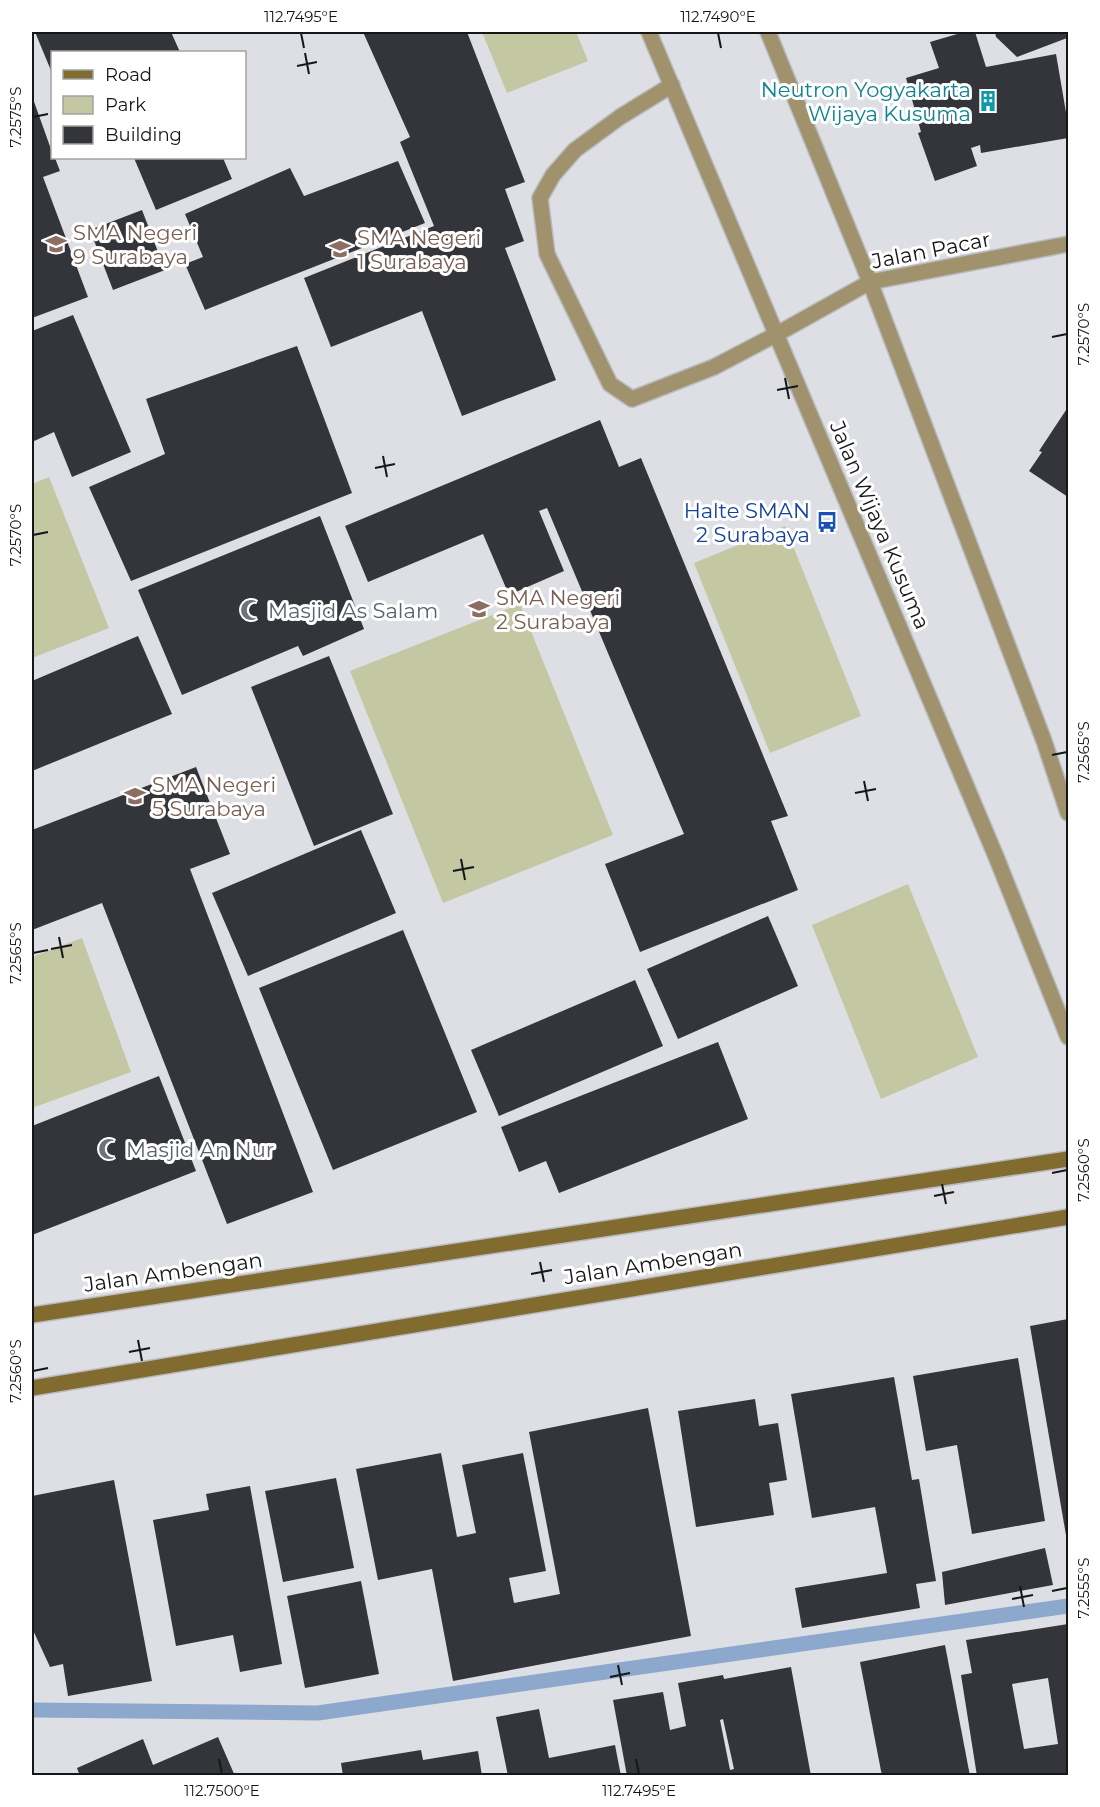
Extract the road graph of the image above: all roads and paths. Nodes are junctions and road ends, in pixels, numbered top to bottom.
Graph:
1 (649, 32) edge
2 (768, 32) edge
3 (672, 85) junction
4 (1068, 244) edge
5 (870, 282) junction
6 (777, 334) junction
7 (1068, 813) edge
8 (1068, 1037) edge
9 (1068, 1159) edge
10 (1068, 1216) edge
11 (32, 1314) edge
12 (32, 1388) edge

1 - 3 street, Jalan Wijaya Kusuma
2 - 5 street
3 - 6 street, Jalan Wijaya Kusuma
3 - 6 street, Jalan Pacar
4 - 5 street, Jalan Pacar
5 - 6 street, Jalan Pacar
5 - 7 street
6 - 8 street, Jalan Wijaya Kusuma
9 - 11 main road, Jalan Ambengan
10 - 12 main road, Jalan Ambengan

